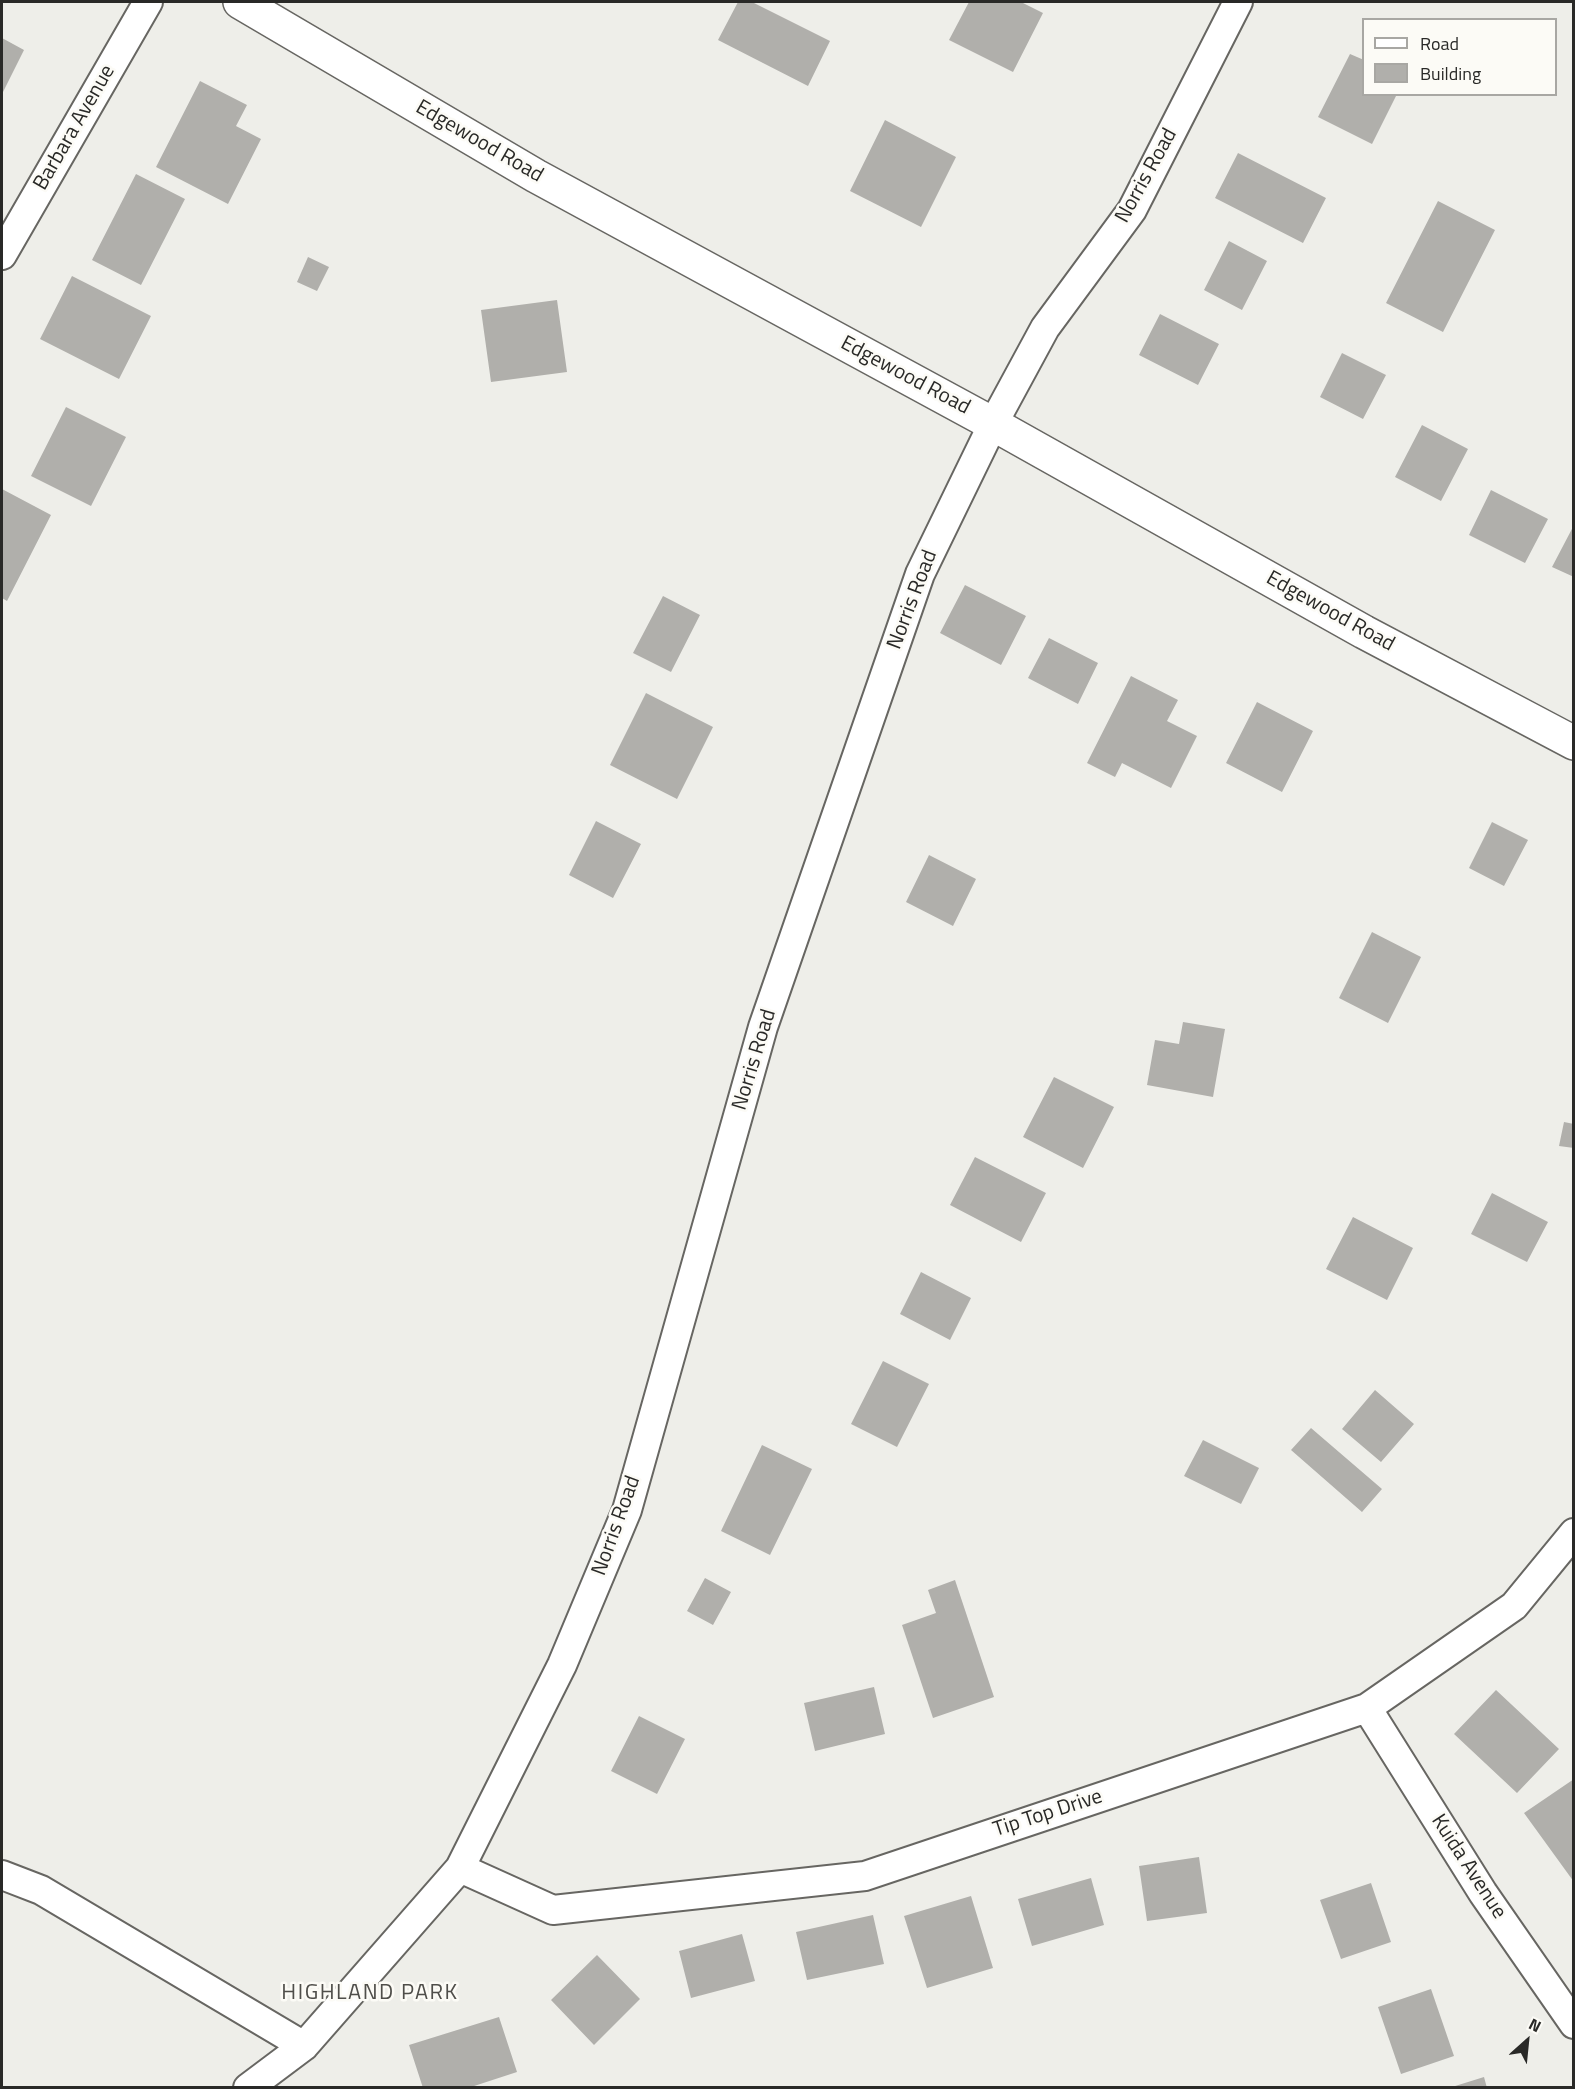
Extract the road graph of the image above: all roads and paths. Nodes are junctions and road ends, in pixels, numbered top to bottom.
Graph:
1 (148, 2) edge
2 (240, 2) edge
3 (1238, 2) edge
4 (2, 255) edge
5 (993, 424) junction
6 (1574, 743) edge
7 (1574, 1533) edge
8 (1367, 1708) junction
9 (460, 1868) junction
10 (2, 1875) edge
11 (1574, 2024) edge
12 (304, 2046) junction
13 (248, 2088) edge

1 - 4 street, Barbara Avenue
2 - 5 street, Edgewood Road
3 - 5 street, Norris Road
5 - 6 street, Edgewood Road
5 - 9 street, Norris Road
7 - 8 street, Tip Top Drive
8 - 9 street, Tip Top Drive
8 - 11 street, Kuida Avenue
9 - 12 street, Norris Road
10 - 12 street
12 - 13 street, Norris Road

